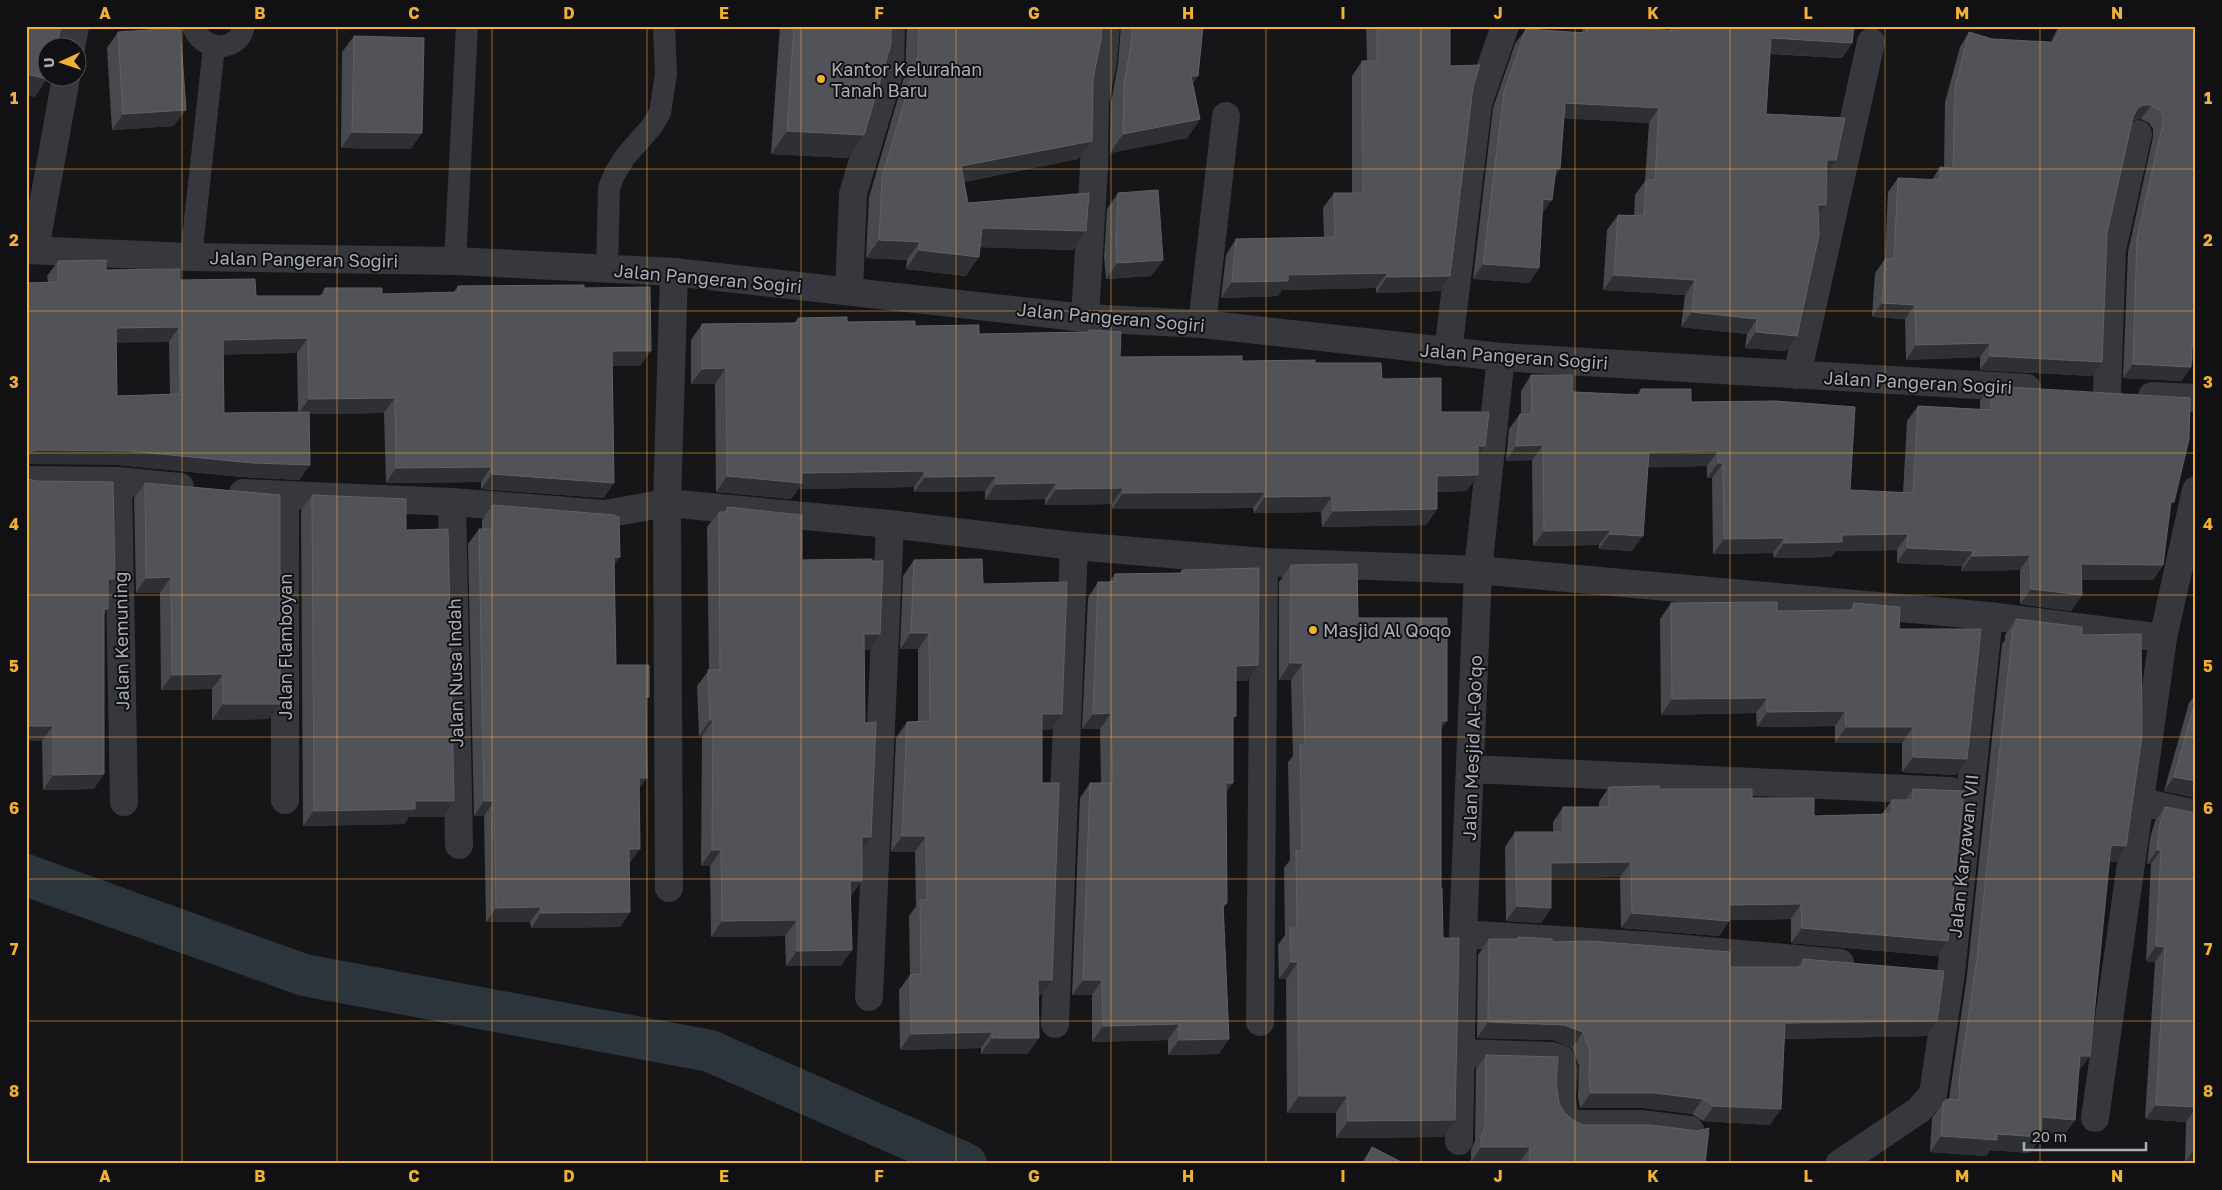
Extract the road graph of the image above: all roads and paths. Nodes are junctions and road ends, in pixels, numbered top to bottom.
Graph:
1 (193, 26) edge
2 (244, 26) edge
3 (467, 26) edge
4 (664, 26) edge
5 (891, 26) edge
6 (1106, 26) edge
7 (1505, 26) edge
8 (1871, 42) dead end
9 (214, 47) junction
10 (64, 88) edge
11 (1226, 116) dead end
12 (2138, 134) dead end
13 (31, 249) edge
14 (191, 257) junction
15 (455, 262) junction
16 (607, 270) junction
17 (674, 272) junction
18 (849, 290) junction
19 (1085, 318) junction
20 (1202, 324) junction
21 (1448, 352) junction
22 (1501, 357) junction
23 (1796, 375) junction
24 (2049, 390) edge
25 (2078, 392) edge
26 (2107, 393) junction
27 (2196, 398) edge
28 (26, 480) edge
29 (118, 481) junction
30 (2196, 490) edge
31 (285, 495) junction
32 (452, 502) junction
33 (667, 503) junction
34 (890, 524) junction
35 (1074, 546) junction
36 (1264, 562) junction
37 (1478, 570) junction
38 (1990, 616) junction
39 (2163, 638) junction
40 (1472, 769) junction
41 (1970, 792) junction
42 (285, 800) dead end
43 (124, 802) dead end
44 (2141, 802) junction
45 (2196, 814) edge
46 (459, 845) dead end
47 (669, 888) dead end
48 (1463, 934) junction
49 (1864, 965) edge
50 (1922, 970) edge
51 (1951, 973) junction
52 (869, 997) dead end
53 (1260, 1022) dead end
54 (1055, 1024) dead end
55 (1461, 1054) junction
56 (2095, 1118) dead end
57 (1690, 1130) edge
58 (1458, 1141) dead end
59 (1839, 1164) edge

1 - 9 lane
2 - 9 lane
3 - 15 lane
4 - 16 lane
5 - 18 street
6 - 19 street
7 - 21 street
8 - 23 street
9 - 14 lane
10 - 13 street
11 - 20 street
12 - 26 street
13 - 14 street, Jalan Pangeran Sogiri
14 - 15 street, Jalan Pangeran Sogiri
15 - 16 street, Jalan Pangeran Sogiri
16 - 17 street, Jalan Pangeran Sogiri
17 - 18 street, Jalan Pangeran Sogiri
17 - 33 street
18 - 19 street, Jalan Pangeran Sogiri
19 - 20 street, Jalan Pangeran Sogiri
20 - 21 street, Jalan Pangeran Sogiri
21 - 22 street, Jalan Pangeran Sogiri
22 - 23 street, Jalan Pangeran Sogiri
22 - 37 street, Jalan Mesjid Al-Qo'qo
23 - 24 street, Jalan Pangeran Sogiri
25 - 26 street
26 - 27 street
28 - 29 street
29 - 31 street
29 - 43 street, Jalan Kemuning
30 - 39 street
31 - 32 street
31 - 42 street, Jalan Flamboyan
32 - 33 street
32 - 46 street, Jalan Nusa Indah
33 - 34 street
33 - 47 street
34 - 35 street
34 - 52 street
35 - 36 street
35 - 54 street
36 - 37 street
36 - 53 street
37 - 38 street
37 - 40 street, Jalan Mesjid Al-Qo'qo
38 - 39 street
38 - 41 street, Jalan Karyawan VII
39 - 44 street
40 - 41 street
40 - 48 street, Jalan Mesjid Al-Qo'qo
41 - 51 street, Jalan Karyawan VII
44 - 45 street
44 - 56 street
48 - 49 street
48 - 55 street, Jalan Mesjid Al-Qo'qo
50 - 51 street
51 - 59 street, Jalan Karyawan VII
55 - 57 street
55 - 58 street, Jalan Mesjid Al-Qo'qo

